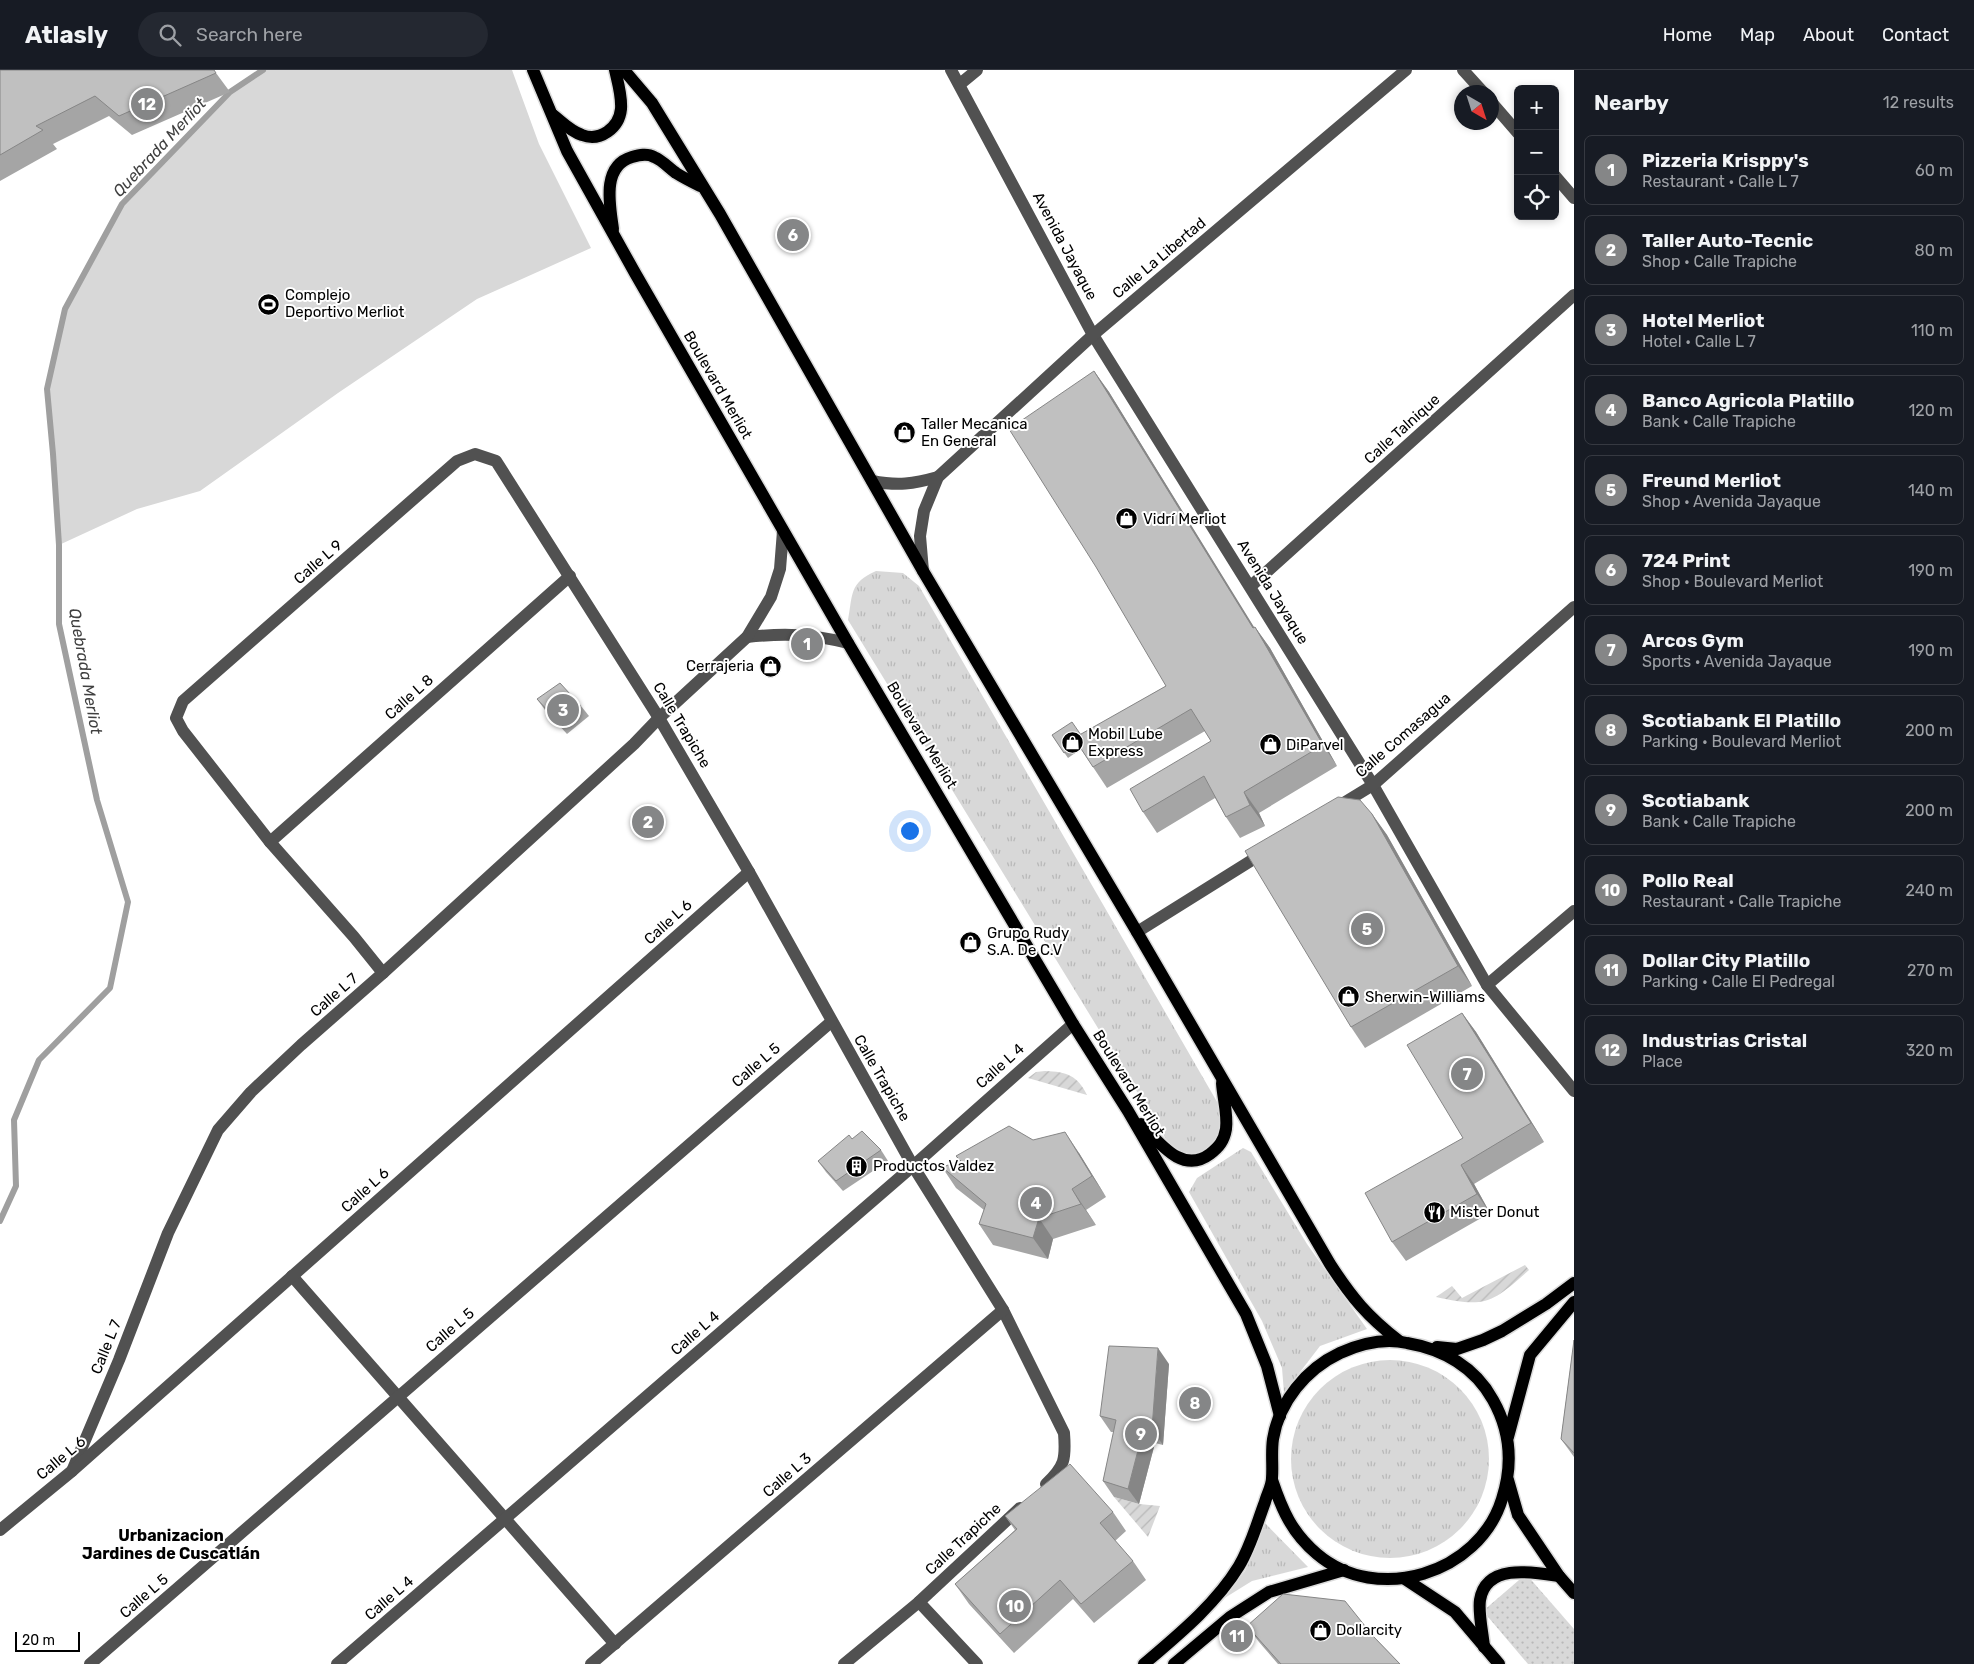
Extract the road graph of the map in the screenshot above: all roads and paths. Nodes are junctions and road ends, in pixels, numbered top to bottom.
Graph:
1 (533, 70) edge
2 (615, 70) edge
3 (951, 70) edge
4 (977, 70) edge
5 (1406, 70) edge
6 (1463, 70) edge
7 (630, 72) edge
8 (960, 84) junction
9 (1477, 85) edge
10 (1499, 110) edge
11 (549, 111) junction
12 (1515, 130) edge
13 (1559, 181) edge
14 (702, 187) junction
15 (1574, 198) edge
16 (615, 238) junction
17 (1574, 295) edge
18 (1093, 335) junction
19 (496, 461) joint
20 (938, 476) junction
21 (872, 482) junction
22 (783, 531) junction
23 (923, 571) junction
24 (570, 576) junction
25 (1251, 586) junction
26 (1574, 607) edge
27 (747, 637) junction
28 (848, 643) junction
29 (659, 718) junction
30 (1372, 785) junction
31 (1322, 816) edge
32 (270, 842) junction
33 (1272, 847) edge
34 (749, 872) junction
35 (1574, 911) edge
36 (1137, 932) junction
37 (383, 973) junction
38 (1487, 986) junction
39 (831, 1022) junction
40 (1073, 1024) junction
41 (1222, 1079) junction
42 (1574, 1091) edge
43 (1128, 1111) junction
44 (913, 1166) junction
45 (292, 1276) junction
46 (1574, 1283) edge
47 (1574, 1302) edge
48 (1003, 1310) junction
49 (1399, 1341) junction
50 (1425, 1346) junction
51 (398, 1397) junction
52 (1280, 1416) junction
53 (1508, 1437) junction
54 (72, 1471) junction
55 (1272, 1480) junction
56 (1508, 1480) junction
57 (505, 1518) junction
58 (0, 1530) edge
59 (1344, 1570) junction
60 (1559, 1576) junction
61 (1405, 1579) junction
62 (1574, 1593) edge
63 (919, 1602) junction
64 (615, 1644) junction
65 (1484, 1647) junction
66 (90, 1664) edge
67 (337, 1664) edge
68 (591, 1664) edge
69 (844, 1664) edge
70 (977, 1664) edge
71 (1144, 1664) edge
72 (1174, 1664) edge
73 (1499, 1664) edge

1 - 11 main road, Boulevard Merliot
2 - 11 main road
3 - 8 street, Avenida Jayaque
4 - 8 street
5 - 18 street, Calle La Libertad
6 - 9 street
7 - 14 main road
8 - 18 street, Avenida Jayaque
10 - 12 street
11 - 16 main road, Boulevard Merliot
13 - 15 street
14 - 16 main road
14 - 21 main road
16 - 22 main road, Boulevard Merliot
17 - 25 street, Calle Talnique
18 - 20 street, Calle La Libertad
18 - 25 street, Avenida Jayaque
19 - 24 street, Calle Trapiche
19 - 32 street, Calle L 9
20 - 21 street, Calle La Libertad
20 - 23 street, Calle La Libertad
21 - 23 main road
22 - 27 street, Calle L 7
22 - 28 main road, Boulevard Merliot
23 - 36 main road
24 - 29 street, Calle Trapiche
24 - 32 street, Calle L 8
25 - 30 street, Avenida Jayaque
26 - 30 street, Calle Comasagua
27 - 28 street
27 - 29 street, Calle L 7
28 - 40 main road, Boulevard Merliot
29 - 34 street, Calle Trapiche
29 - 37 street, Calle L 7
30 - 31 street, Calle Comasagua
30 - 38 street, Avenida Jayaque
32 - 37 street
33 - 36 street
34 - 39 street, Calle Trapiche
34 - 45 street, Calle L 6
35 - 38 street
36 - 41 main road
37 - 54 street, Calle L 7
38 - 42 street, Avenida Jayaque
39 - 44 street, Calle Trapiche
39 - 51 street, Calle L 5
40 - 43 main road, Boulevard Merliot
40 - 44 street, Calle L 4
41 - 43 main road
41 - 49 main road
43 - 52 main road, Boulevard Merliot
44 - 48 street, Calle Trapiche
44 - 57 street, Calle L 4
45 - 51 street
45 - 54 street, Calle L 6
46 - 50 main road
47 - 53 main road
48 - 63 street, Calle Trapiche
48 - 64 street, Calle L 3
49 - 50 main road
49 - 52 main road
50 - 53 main road
51 - 57 street
51 - 66 street, Calle L 5
52 - 55 main road
53 - 56 main road
54 - 58 street, Calle L 6
55 - 59 main road
55 - 71 main road
56 - 60 main road
56 - 61 main road
57 - 64 street
57 - 67 street, Calle L 4
59 - 61 main road
59 - 72 main road
60 - 62 main road
60 - 65 main road
61 - 65 main road
63 - 69 street, Calle Trapiche
63 - 70 street
64 - 68 street, Calle L 3
65 - 73 main road

